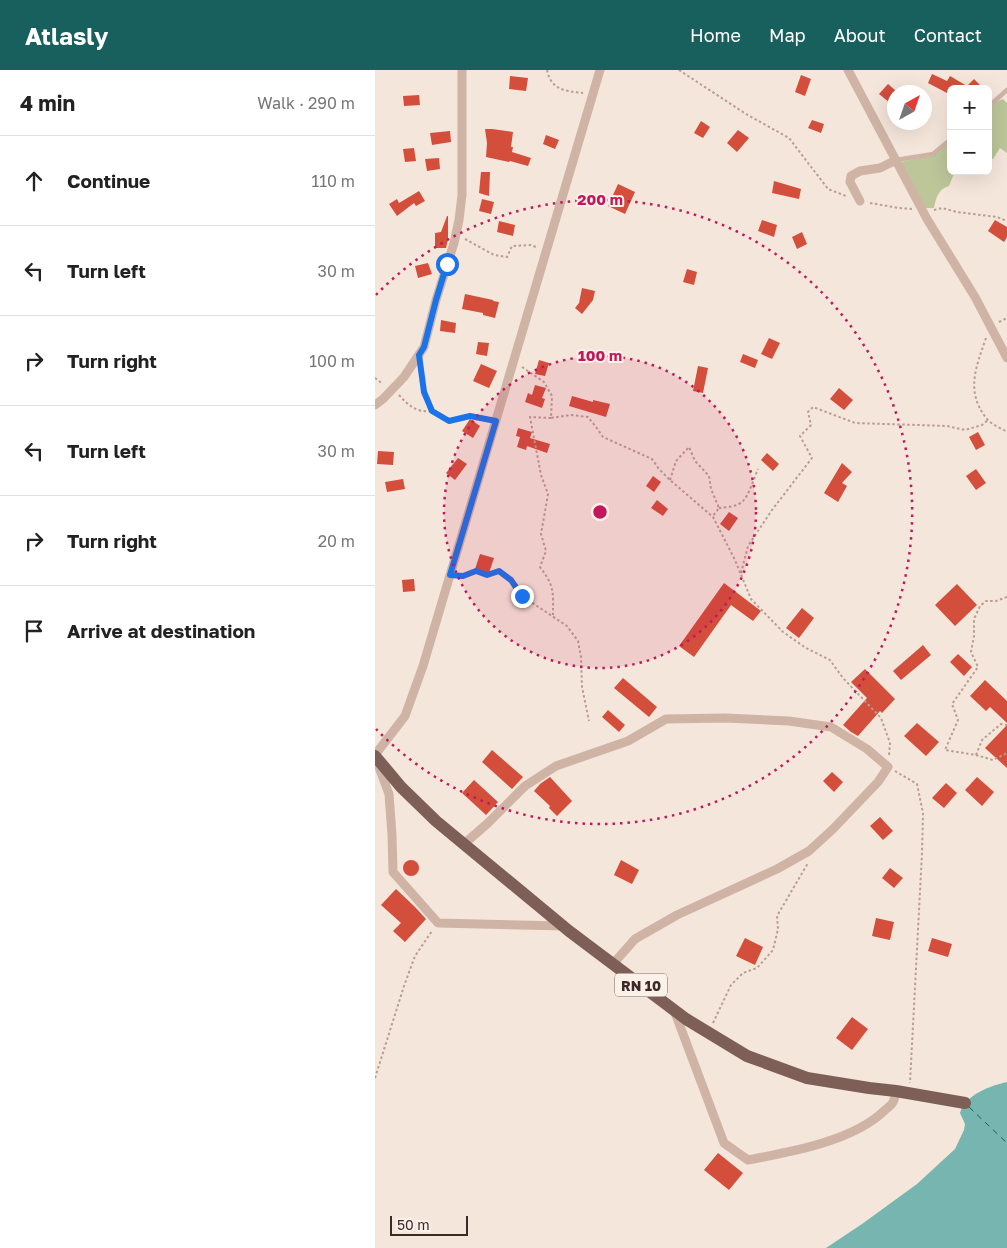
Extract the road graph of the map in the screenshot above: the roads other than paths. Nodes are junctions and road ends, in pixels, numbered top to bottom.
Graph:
1 (462, 70) edge
2 (600, 70) edge
3 (847, 70) edge
4 (1007, 90) edge
5 (992, 103) edge
6 (947, 142) edge
7 (896, 160) junction
8 (860, 201) road end
9 (1007, 358) edge
10 (375, 405) edge
11 (375, 756) edge
12 (464, 844) junction
13 (563, 926) junction
14 (613, 964) junction
15 (674, 1010) junction
16 (896, 1090) junction
17 (965, 1103) dead end

1 - 10 street
2 - 11 street
3 - 7 street
4 - 5 lane
6 - 7 lane
7 - 8 street
7 - 9 street
11 - 12 main road, RN 10
11 - 13 street
12 - 13 main road, RN 10
12 - 14 street
13 - 14 main road, RN 10
14 - 15 main road, RN 10
15 - 16 main road, RN 10
15 - 16 street
16 - 17 main road, RN 10

